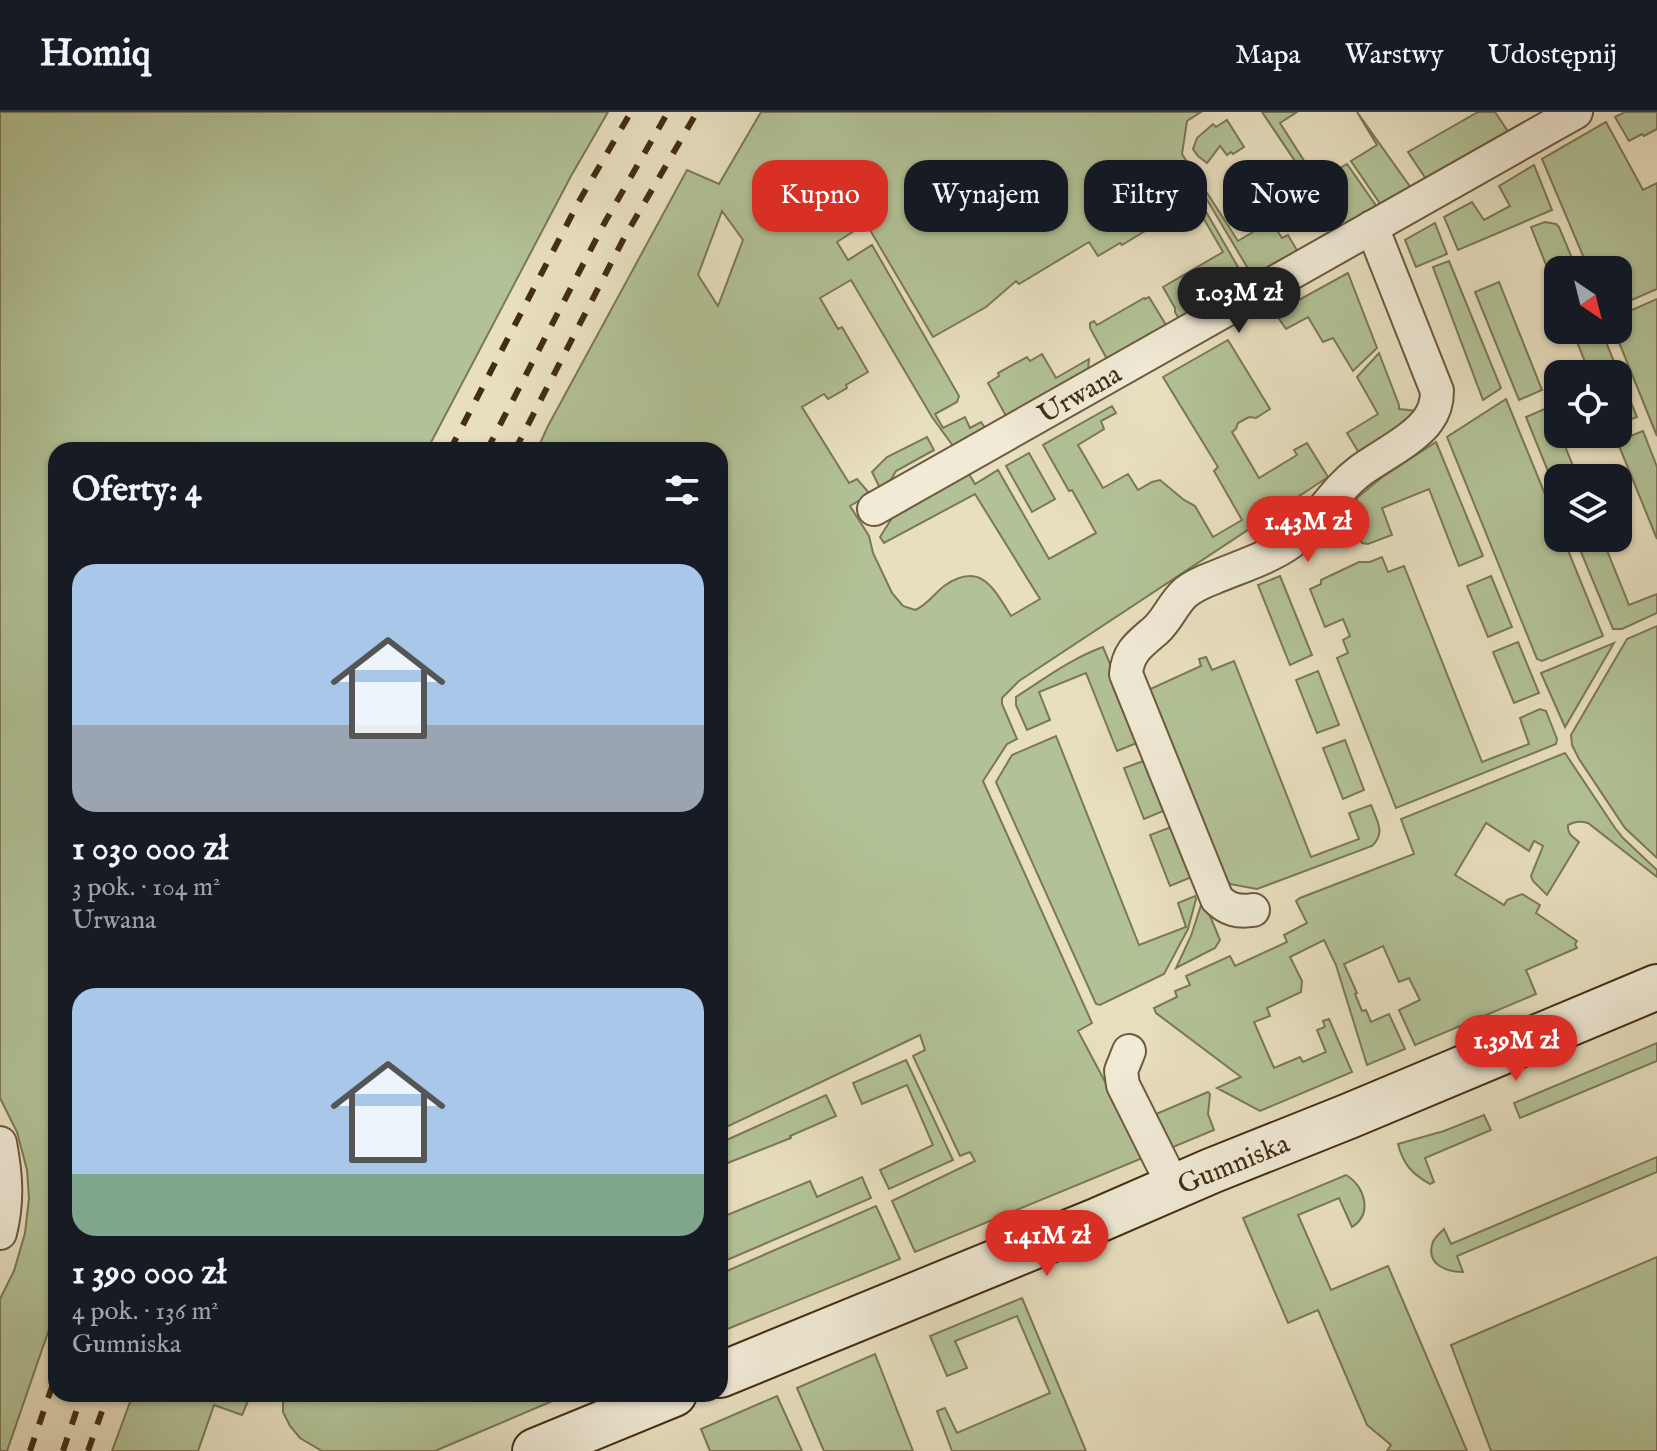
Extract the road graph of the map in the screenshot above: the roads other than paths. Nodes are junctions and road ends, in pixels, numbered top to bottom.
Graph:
1 (1576, 112) edge
2 (1372, 227) junction
3 (874, 509) dead end
4 (1253, 910) dead end
5 (1657, 987) edge
6 (1129, 1051) dead end
7 (0, 1143) edge
8 (1174, 1187) junction
9 (0, 1233) edge
10 (728, 1372) edge
11 (654, 1402) edge
12 (535, 1451) edge

1 - 2 street, Urwana
2 - 3 street, Urwana
2 - 4 street
5 - 8 street, Gumniska
6 - 8 street
7 - 9 street
8 - 10 street, Gumniska
11 - 12 street

